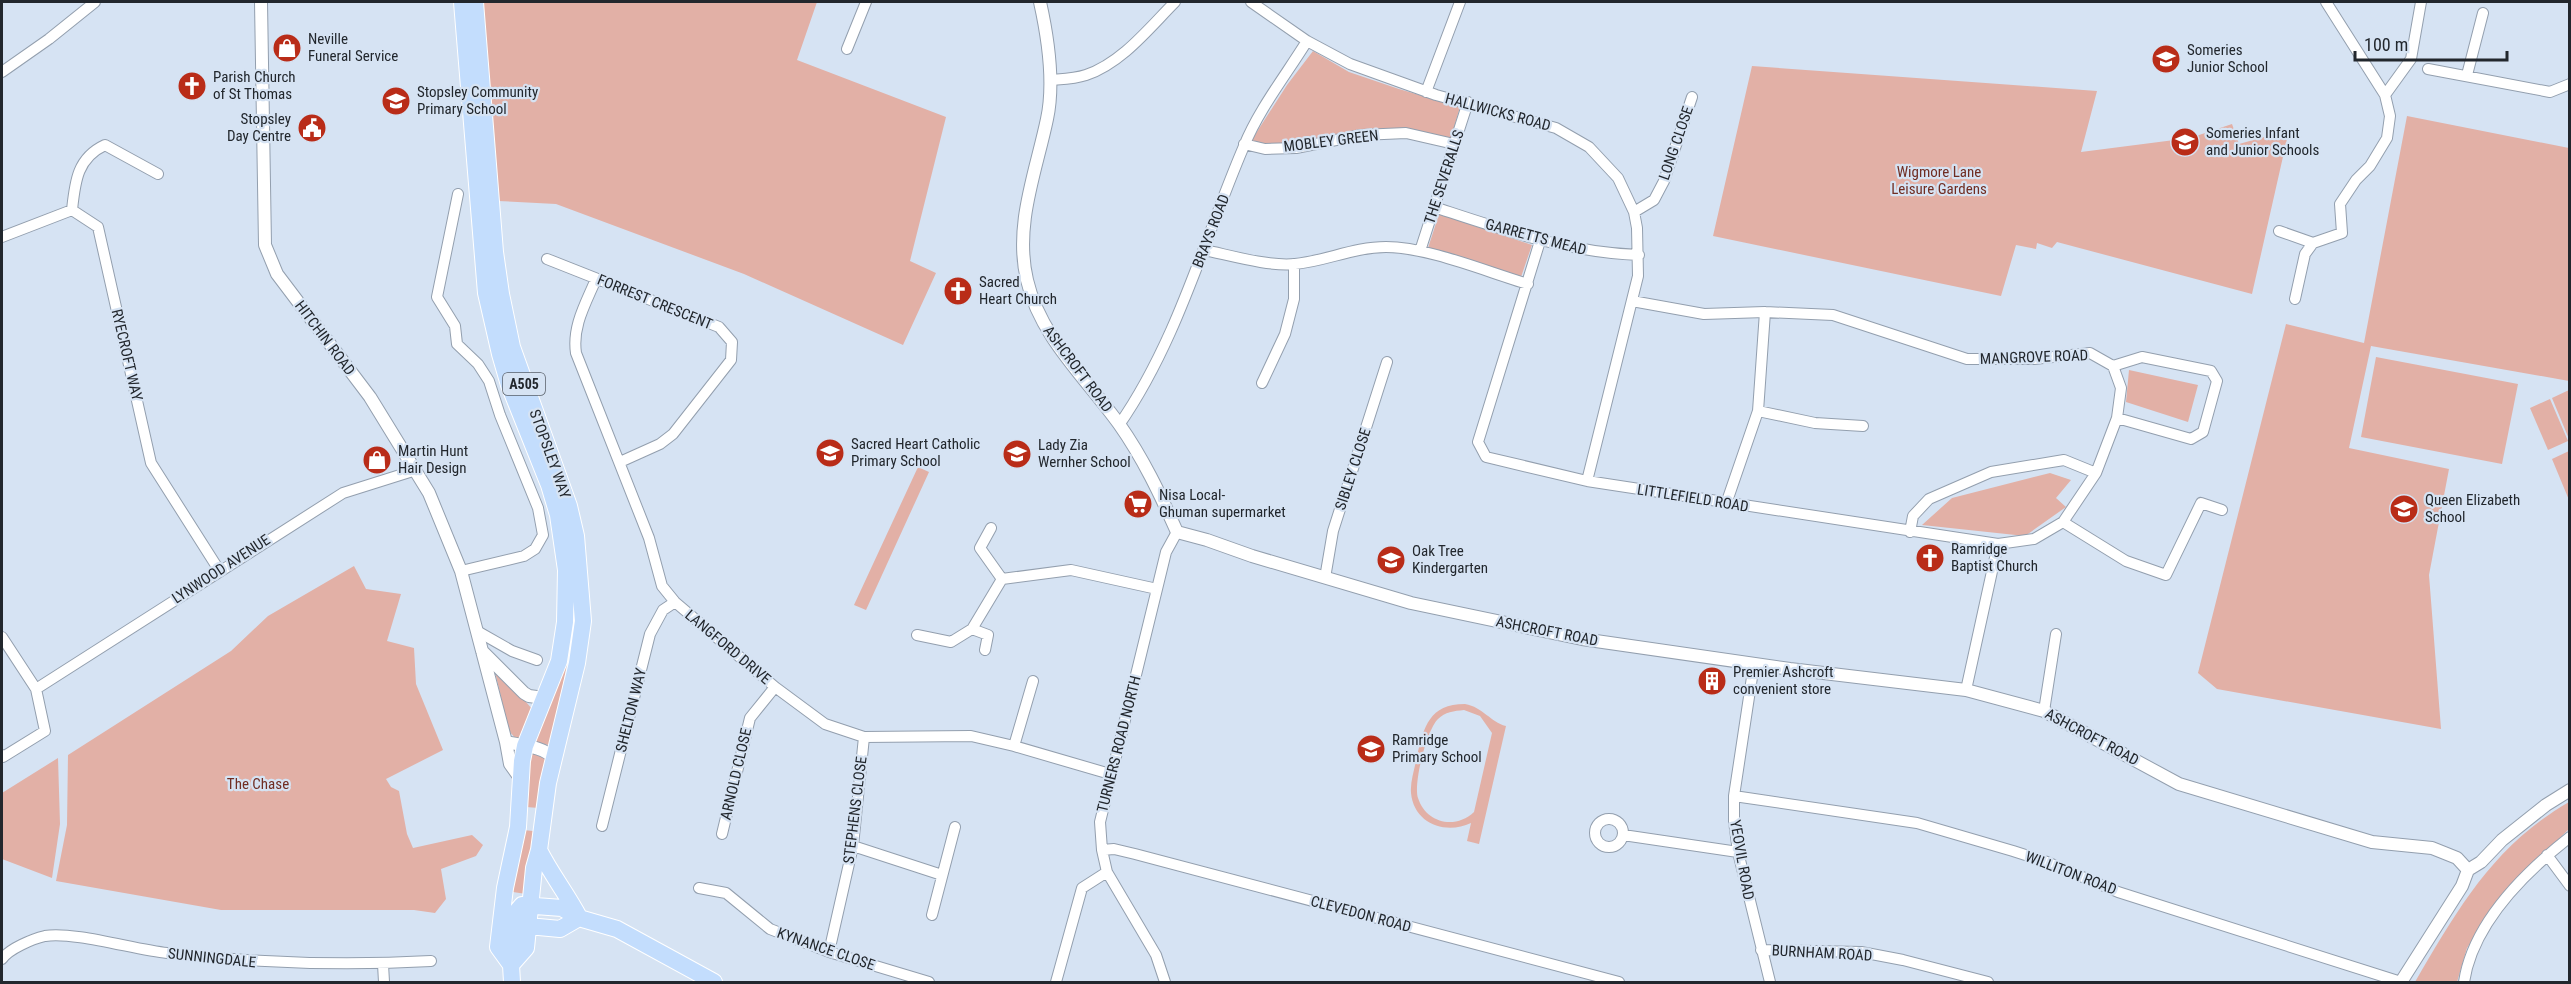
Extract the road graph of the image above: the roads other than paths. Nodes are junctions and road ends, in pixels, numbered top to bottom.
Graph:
1 (95, 2) edge
2 (261, 2) edge
3 (462, 2) edge
4 (475, 2) edge
5 (866, 2) edge
6 (1040, 2) edge
7 (1175, 2) edge
8 (1251, 2) edge
9 (1460, 2) edge
10 (2326, 2) edge
11 (2421, 2) edge
12 (2483, 13) dead end
13 (1307, 41) junction
14 (847, 49) dead end
15 (2428, 69) dead end
16 (2, 72) edge
17 (2467, 75) junction
18 (1050, 80) junction
19 (2570, 84) edge
20 (1426, 92) junction
21 (2385, 95) junction
22 (1692, 98) dead end
23 (1468, 102) junction
24 (1244, 144) junction
25 (1454, 144) junction
26 (158, 174) dead end
27 (458, 194) dead end
28 (1434, 207) junction
29 (72, 210) junction
30 (1634, 212) junction
31 (2279, 231) dead end
32 (2, 237) edge
33 (1540, 241) junction
34 (2313, 243) junction
35 (1204, 250) junction
36 (1420, 251) junction
37 (1639, 255) junction
38 (547, 260) dead end
39 (1294, 264) junction
40 (596, 279) junction
41 (1528, 284) junction
42 (2295, 299) dead end
43 (1632, 301) junction
44 (1764, 312) junction
45 (1387, 363) dead end
46 (2113, 366) junction
47 (1262, 383) dead end
48 (1758, 411) junction
49 (2118, 418) junction
50 (1119, 425) junction
51 (1863, 426) dead end
52 (620, 462) junction
53 (416, 470) junction
54 (2096, 473) junction
55 (1587, 481) junction
56 (1726, 504) junction
57 (2222, 510) dead end
58 (2063, 522) junction
59 (991, 528) dead end
60 (1177, 532) junction
61 (1910, 532) junction
62 (1998, 544) junction
63 (219, 570) junction
64 (461, 571) junction
65 (1325, 578) junction
66 (1002, 579) junction
67 (1156, 589) junction
68 (675, 602) junction
69 (972, 629) junction
70 (477, 631) junction
71 (917, 634) dead end
72 (2056, 634) dead end
73 (2, 638) edge
74 (985, 650) dead end
75 (482, 651) junction
76 (537, 660) dead end
77 (1754, 664) junction
78 (1033, 681) dead end
79 (775, 687) junction
80 (36, 689) junction
81 (1966, 690) junction
82 (544, 698) junction
83 (2044, 711) junction
84 (864, 737) junction
85 (506, 742) junction
86 (525, 746) junction
87 (1014, 746) junction
88 (2, 754) edge
89 (554, 758) junction
90 (1110, 774) junction
91 (520, 778) junction
92 (2570, 790) edge
93 (1734, 796) junction
94 (602, 826) dead end
95 (955, 827) dead end
96 (722, 834) dead end
97 (1623, 835) dead end
98 (2570, 837) edge
99 (853, 846) junction
100 (539, 850) junction
101 (1102, 850) junction
102 (1738, 852) junction
103 (2547, 855) junction
104 (2468, 870) junction
105 (1107, 872) junction
106 (942, 875) junction
107 (2570, 886) edge
108 (699, 888) dead end
109 (504, 901) junction
110 (530, 905) junction
111 (932, 915) dead end
112 (579, 918) junction
113 (521, 924) junction
114 (1761, 950) junction
115 (829, 952) junction
116 (2, 959) edge
117 (431, 961) dead end
118 (383, 964) junction
119 (511, 965) junction
120 (384, 982) edge
121 (512, 982) edge
122 (714, 982) edge
123 (929, 982) edge
124 (1056, 982) edge
125 (1165, 982) edge
126 (1619, 982) edge
127 (1770, 982) edge
128 (1988, 982) edge
129 (2401, 982) edge
130 (2464, 982) edge

1 - 16 street
2 - 53 street, HITCHIN ROAD
3 - 82 main road, STOPSLEY WAY / A505
4 - 89 main road, STOPSLEY WAY / A505
5 - 14 street
6 - 18 street, ASHCROFT ROAD
7 - 18 street
8 - 13 street, HALLWICKS ROAD
9 - 20 street
10 - 21 street
11 - 21 street
12 - 17 street
13 - 20 street, HALLWICKS ROAD
13 - 24 street, BRAYS ROAD
15 - 17 street
17 - 19 street
18 - 50 street, ASHCROFT ROAD
20 - 23 street, HALLWICKS ROAD
21 - 34 street
22 - 30 street, LONG CLOSE
23 - 25 street, THE SEVERALLS
23 - 30 street, HALLWICKS ROAD
24 - 25 street, MOBLEY GREEN
24 - 35 street, BRAYS ROAD
25 - 28 street, THE SEVERALLS
26 - 29 street
27 - 64 street, STOPSLEY WAY
28 - 33 street, GARRETTS MEAD
28 - 36 street, THE SEVERALLS
29 - 32 street
29 - 63 street, RYECROFT WAY
30 - 37 street, HALLWICKS ROAD
31 - 34 street
33 - 37 street, GARRETTS MEAD
33 - 41 street, LITTLEFIELD ROAD
34 - 42 street
35 - 39 street
35 - 50 street, BRAYS ROAD
36 - 39 street
36 - 41 street
37 - 43 street, HALLWICKS ROAD
38 - 40 street, FORREST CRESCENT
39 - 47 street
40 - 52 street, LANGFORD DRIVE
40 - 52 street, FORREST CRESCENT
41 - 55 street, LITTLEFIELD ROAD
43 - 44 street, MANGROVE ROAD
43 - 55 street, HALLWICKS ROAD
44 - 46 street, MANGROVE ROAD
44 - 48 street
45 - 65 street, SIBLEY CLOSE
46 - 49 street
46 - 49 street
48 - 51 street
48 - 56 street
49 - 54 street
50 - 60 street, ASHCROFT ROAD
52 - 68 street, LANGFORD DRIVE
53 - 63 street, LYNWOOD AVENUE
53 - 64 street, HITCHIN ROAD
54 - 58 street, LITTLEFIELD ROAD
54 - 61 street
55 - 56 street, LITTLEFIELD ROAD
56 - 61 street, LITTLEFIELD ROAD
57 - 58 street
58 - 62 street, LITTLEFIELD ROAD
59 - 66 street
60 - 65 street, ASHCROFT ROAD
60 - 67 street, TURNERS ROAD NORTH
61 - 62 street, LITTLEFIELD ROAD
62 - 81 street
63 - 80 street, LYNWOOD AVENUE
64 - 70 street, HITCHIN ROAD
65 - 77 street, ASHCROFT ROAD
66 - 67 street
66 - 69 street
67 - 90 street, TURNERS ROAD NORTH
68 - 79 street, LANGFORD DRIVE
68 - 94 street, SHELTON WAY
69 - 71 street
69 - 74 street
70 - 75 street, HITCHIN ROAD
70 - 76 street
72 - 83 street
73 - 80 street
75 - 82 street
75 - 85 street, HITCHIN ROAD
77 - 81 street, ASHCROFT ROAD
77 - 93 street, YEOVIL ROAD
78 - 87 street
79 - 84 street, LANGFORD DRIVE
79 - 96 street, ARNOLD CLOSE
80 - 88 street
81 - 83 street, ASHCROFT ROAD
82 - 86 main road, STOPSLEY WAY / A505
83 - 104 street, ASHCROFT ROAD
84 - 87 street, LANGFORD DRIVE
84 - 99 street, STEPHENS CLOSE
85 - 86 street
85 - 91 street, HITCHIN ROAD
86 - 89 street
86 - 91 main road, STOPSLEY WAY / A505
87 - 90 street, LANGFORD DRIVE
89 - 100 main road, STOPSLEY WAY / A505
90 - 101 street, TURNERS ROAD NORTH
91 - 109 main road, STOPSLEY WAY / A505
92 - 104 street
93 - 102 street, YEOVIL ROAD
93 - 129 street, WILLITON ROAD
95 - 106 street
97 - 102 street
98 - 103 street
99 - 106 street
99 - 115 street, STEPHENS CLOSE
100 - 110 main road, STOPSLEY WAY / A505
100 - 112 main road
101 - 105 street, TURNERS ROAD NORTH
101 - 126 street, CLEVEDON ROAD
102 - 114 street, YEOVIL ROAD
103 - 107 street
103 - 130 street
104 - 129 street
105 - 124 street
105 - 125 street, TURNERS ROAD NORTH
106 - 111 street
108 - 115 street, KYNANCE CLOSE
109 - 113 main road
109 - 119 main road
110 - 112 main road
110 - 113 main road
112 - 113 main road
112 - 122 main road
113 - 119 main road
114 - 127 street, YEOVIL ROAD
114 - 128 street, BURNHAM ROAD
115 - 123 street, KYNANCE CLOSE
116 - 118 street, SUNNINGDALE
117 - 118 street, SUNNINGDALE
118 - 120 street
119 - 121 main road

